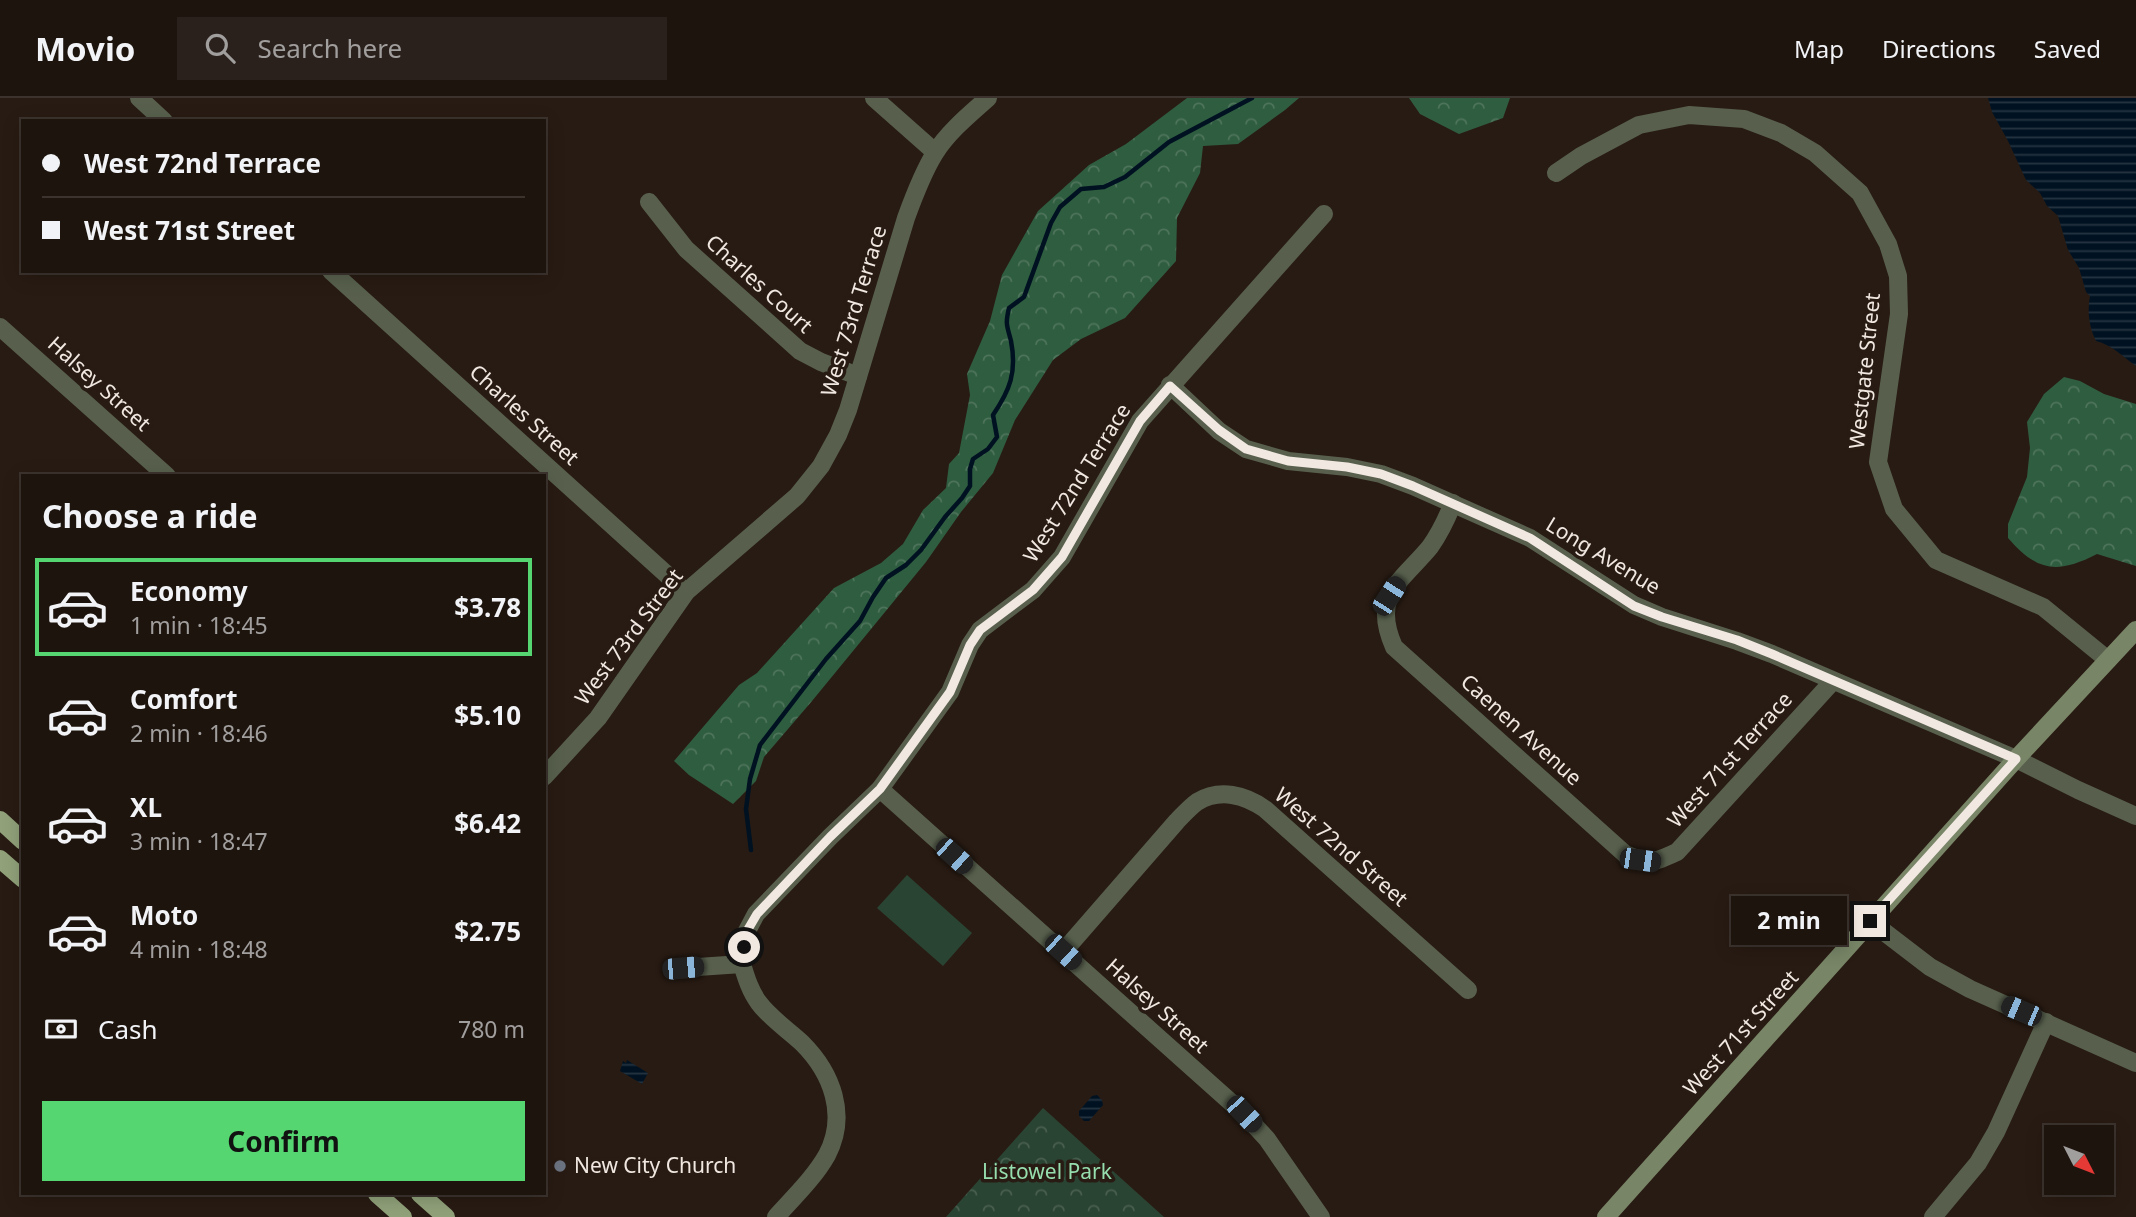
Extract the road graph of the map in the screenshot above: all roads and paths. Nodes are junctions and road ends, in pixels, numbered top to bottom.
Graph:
1 (139, 98) edge
2 (874, 98) edge
3 (988, 98) edge
4 (162, 119) edge
5 (936, 152) junction
6 (1556, 173) dead end
7 (649, 202) dead end
8 (1324, 214) dead end
9 (333, 273) edge
10 (0, 327) edge
11 (858, 376) junction
12 (1170, 386) junction
13 (165, 474) edge
14 (1453, 503) junction
15 (756, 532) joint
16 (686, 592) junction
17 (2136, 630) edge
18 (2108, 660) junction
19 (1833, 681) junction
20 (2016, 759) junction
21 (546, 775) edge
22 (880, 789) junction
23 (2136, 816) edge
24 (0, 820) edge
25 (21, 839) edge
26 (0, 859) edge
27 (1654, 862) joint
28 (21, 877) edge
29 (1870, 921) junction
30 (1063, 952) junction
31 (742, 964) junction
32 (683, 968) dead end
33 (1468, 990) dead end
34 (2046, 1022) junction
35 (2136, 1063) edge
36 (378, 1195) edge
37 (421, 1195) edge
38 (403, 1217) edge
39 (446, 1217) edge
40 (776, 1217) edge
41 (1321, 1217) edge
42 (1606, 1217) edge
43 (1933, 1217) edge

1 - 4 street
2 - 5 street
3 - 5 street, West 73rd Terrace
5 - 11 street, West 73rd Terrace
6 - 18 street, Westgate Street
7 - 11 street, Charles Court
8 - 12 street, West 72nd Terrace
9 - 16 street, Charles Street
10 - 13 street, Halsey Street
11 - 15 street, West 73rd Terrace
12 - 14 street, Long Avenue
12 - 22 street, West 72nd Terrace
14 - 19 street, Long Avenue
14 - 27 street, Caenen Avenue
15 - 16 street, West 73rd Street
16 - 21 street, West 73rd Street
17 - 18 street, West 71st Street
18 - 20 street, West 71st Street
19 - 20 street, Long Avenue
19 - 27 street, West 71st Terrace
20 - 23 street, Long Avenue
20 - 29 street, West 71st Street
22 - 30 street, Halsey Street
22 - 31 street, West 72nd Terrace
24 - 25 main road
26 - 28 main road
29 - 34 street
29 - 42 street, West 71st Street
30 - 33 street, West 72nd Street
30 - 41 street, Halsey Street
31 - 32 street
31 - 40 street
34 - 35 street
34 - 43 street
36 - 38 main road
37 - 39 main road

